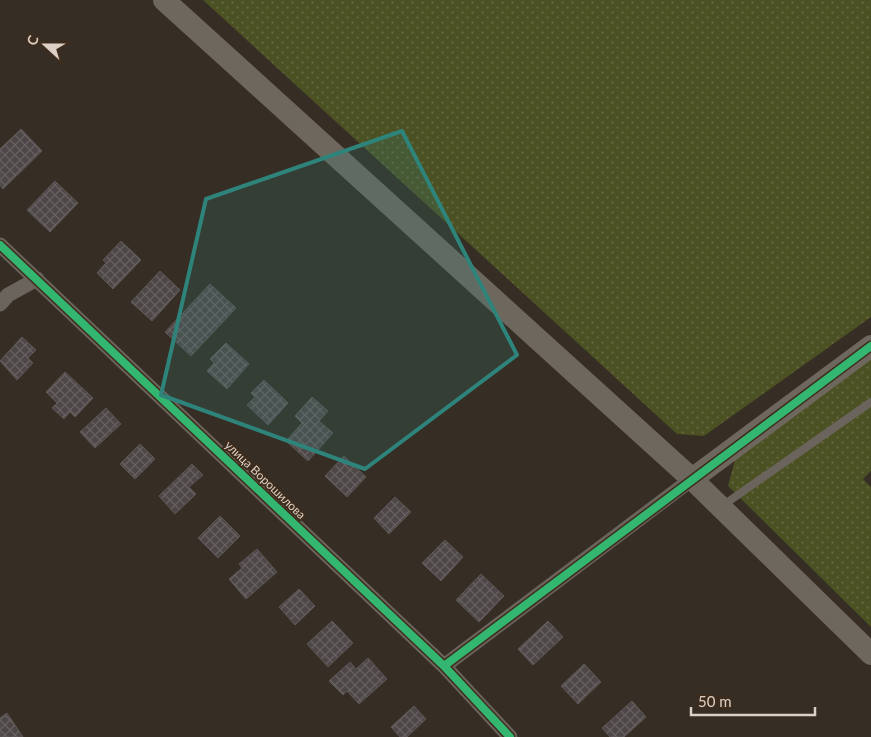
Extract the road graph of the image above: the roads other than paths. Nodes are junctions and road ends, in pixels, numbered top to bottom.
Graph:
1 (164, 0) edge
2 (0, 245) edge
3 (37, 279) junction
4 (0, 304) edge
5 (871, 346) edge
6 (871, 402) edge
7 (692, 479) junction
8 (720, 507) junction
9 (871, 654) edge
10 (444, 666) junction
11 (496, 731) edge
12 (510, 737) edge

1 - 7 main road
2 - 3 street, улица Ворошилова
3 - 4 street
3 - 10 street, улица Ворошилова
5 - 7 main road
6 - 8 lane
7 - 8 main road
7 - 10 street
8 - 9 main road
10 - 11 street, улица Ворошилова
11 - 12 street, улица Ворошилова

